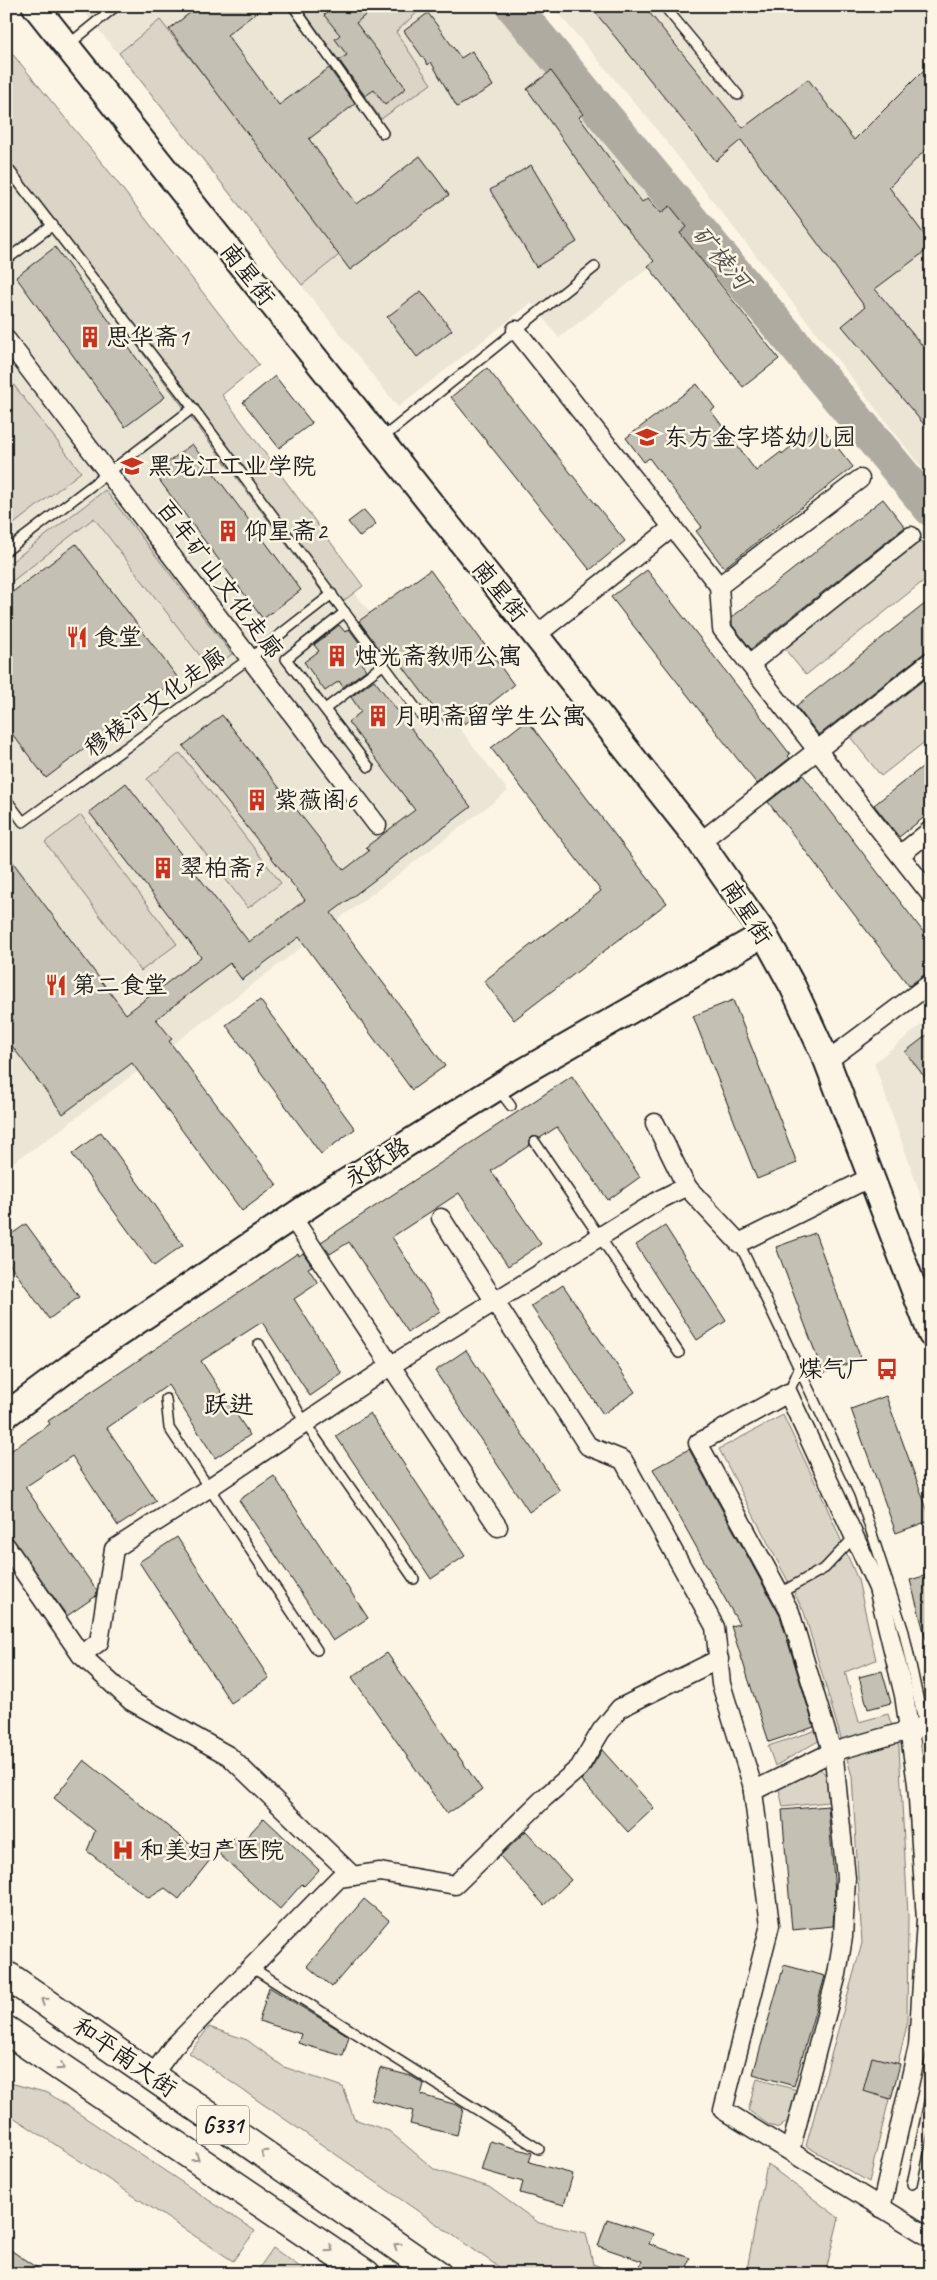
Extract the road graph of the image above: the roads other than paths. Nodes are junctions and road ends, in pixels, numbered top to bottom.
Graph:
1 (35, 6) edge
2 (116, 6) edge
3 (293, 6) edge
4 (664, 6) edge
5 (67, 46) junction
6 (738, 95) dead end
7 (382, 133) dead end
8 (6, 166) edge
9 (53, 226) junction
10 (6, 260) edge
11 (595, 267) dead end
12 (516, 330) junction
13 (6, 339) edge
14 (193, 408) junction
15 (379, 440) junction
16 (110, 472) junction
17 (860, 479) dead end
18 (673, 527) junction
19 (911, 536) dead end
20 (6, 551) edge
21 (719, 586) junction
22 (332, 594) junction
23 (345, 612) junction
24 (535, 636) junction
25 (250, 658) junction
26 (931, 661) edge
27 (384, 664) junction
28 (750, 664) junction
29 (324, 709) junction
30 (422, 715) dead end
31 (817, 750) junction
32 (369, 767) dead end
33 (6, 799) edge
34 (378, 825) dead end
35 (931, 830) edge
36 (700, 842) junction
37 (900, 855) junction
38 (931, 895) edge
39 (764, 934) junction
40 (931, 983) edge
41 (827, 1061) junction
42 (655, 1124) dead end
43 (535, 1142) dead end
44 (871, 1177) junction
45 (687, 1186) junction
46 (292, 1217) junction
47 (441, 1218) dead end
48 (600, 1237) junction
49 (739, 1243) junction
50 (923, 1286) edge
51 (495, 1302) junction
52 (931, 1334) edge
53 (259, 1344) dead end
54 (679, 1353) dead end
55 (390, 1366) junction
56 (799, 1370) junction
57 (788, 1394) junction
58 (166, 1399) dead end
59 (6, 1415) edge
60 (305, 1423) junction
61 (209, 1488) junction
62 (498, 1527) dead end
63 (855, 1536) junction
64 (6, 1546) edge
65 (414, 1579) dead end
66 (780, 1593) junction
67 (317, 1650) dead end
68 (81, 1655) junction
69 (719, 1659) junction
70 (921, 1726) edge
71 (832, 1752) junction
72 (753, 1791) junction
73 (931, 1799) edge
74 (353, 1876) junction
75 (251, 1967) junction
76 (7, 1980) edge
77 (6, 2030) edge
78 (152, 2076) junction
79 (931, 2093) edge
80 (539, 2149) dead end
81 (790, 2151) junction
82 (912, 2184) dead end
83 (881, 2208) junction
84 (931, 2238) edge
85 (366, 2274) edge
86 (437, 2274) edge

1 - 5 street, 南星街
2 - 5 lane
3 - 7 lane
4 - 6 lane
5 - 15 street, 南星街
8 - 9 lane
9 - 10 lane
9 - 14 lane
11 - 12 lane
12 - 15 lane
12 - 18 street
13 - 16 street, 百年矿山文化走廊
14 - 16 lane
14 - 22 lane
15 - 24 street, 南星街
16 - 20 lane
16 - 25 street, 百年矿山文化走廊
17 - 21 street
18 - 21 street
18 - 24 street
19 - 28 street
21 - 28 street
22 - 23 lane
22 - 25 lane, 穆棱河文化走廊
23 - 27 lane
23 - 29 lane
24 - 36 street, 南星街
25 - 33 lane, 穆棱河文化走廊
25 - 34 street, 百年矿山文化走廊
26 - 31 street
27 - 29 lane
27 - 30 lane
28 - 31 street
29 - 32 lane
31 - 36 street
31 - 37 street
35 - 37 street
36 - 39 street, 南星街
37 - 38 street
39 - 41 street, 南星街
39 - 46 street, 永跃路
40 - 41 street
41 - 44 street, 南星街
42 - 45 street
43 - 48 lane
44 - 49 street
44 - 50 street, 南星街
45 - 48 street
45 - 49 street
46 - 55 street
46 - 59 street, 永跃路
47 - 51 street
48 - 51 street
48 - 54 lane
49 - 56 lane
50 - 52 street, 南星街
51 - 55 street
51 - 69 street
53 - 60 lane
55 - 60 street
55 - 62 street
56 - 57 lane
56 - 70 lane
57 - 63 street
57 - 66 street
58 - 61 lane
60 - 61 street
60 - 65 lane
61 - 67 lane
61 - 68 street
63 - 66 lane
63 - 70 street
64 - 68 street
66 - 71 street
68 - 74 street
69 - 72 street
69 - 74 street
70 - 71 street
70 - 73 lane
70 - 83 street
71 - 72 street
71 - 81 street
72 - 81 street
74 - 75 street
75 - 78 street
75 - 80 lane
78 -> 76 highway, 和平南大街 / G331
77 -> 85 highway, 和平南大街 / G331
86 -> 78 highway, 和平南大街 / G331
79 - 82 lane
81 - 83 street
83 - 84 street

